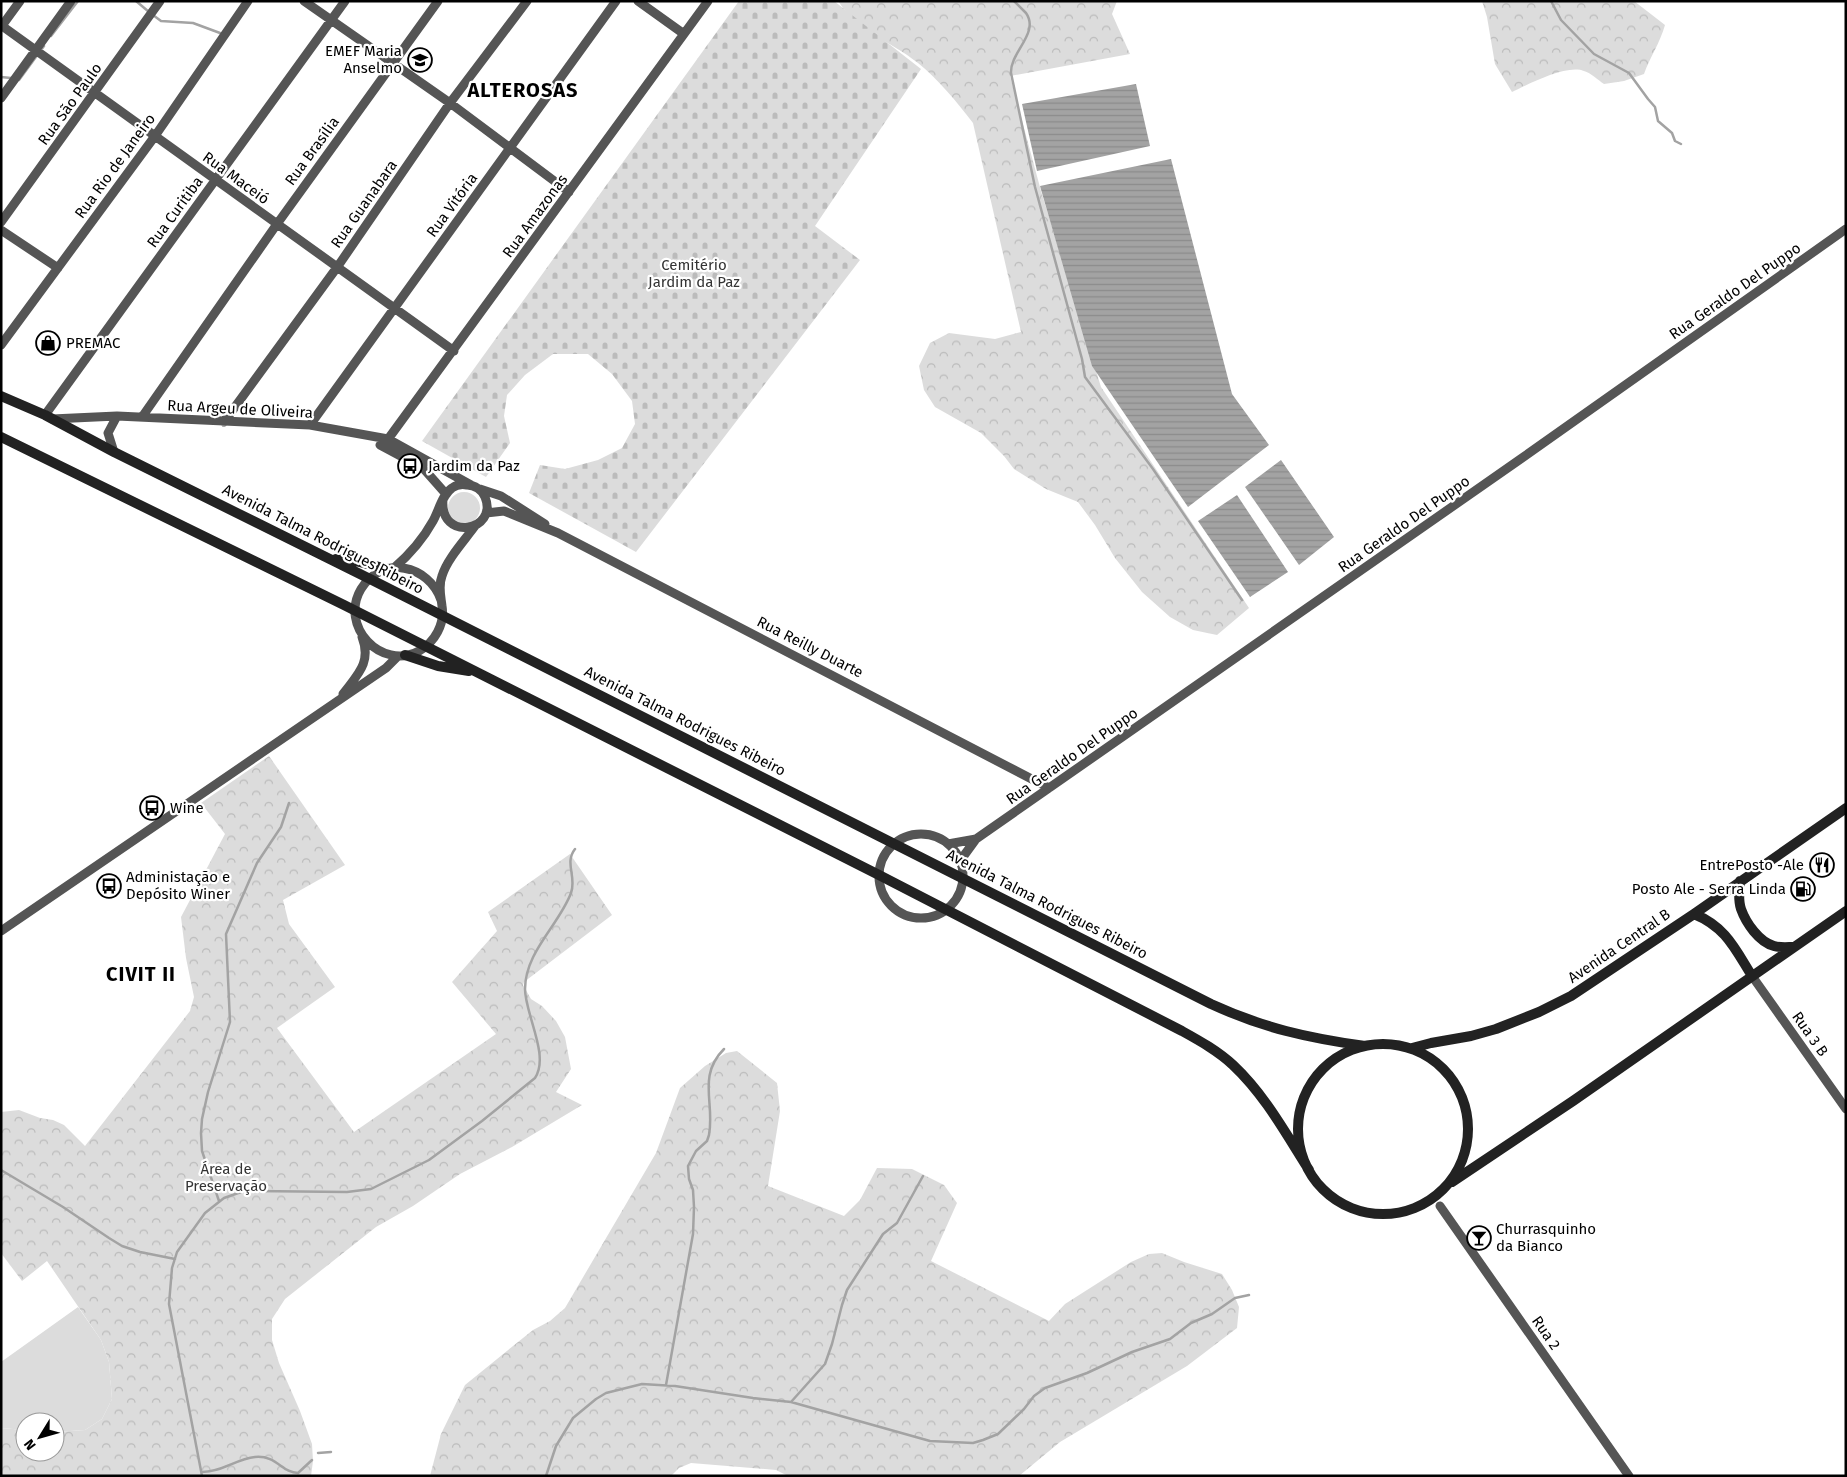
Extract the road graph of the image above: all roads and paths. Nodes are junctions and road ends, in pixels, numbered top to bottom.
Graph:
1 (20, 1) edge
2 (71, 1) edge
3 (160, 1) edge
4 (248, 1) edge
5 (304, 1) edge
6 (345, 1) edge
7 (438, 1) edge
8 (527, 1) edge
9 (616, 1) edge
10 (638, 1) edge
11 (708, 1) edge
12 (331, 20) junction
13 (2, 26) edge
14 (684, 34) junction
15 (36, 50) junction
16 (393, 64) junction
17 (94, 94) junction
18 (1, 98) edge
19 (450, 103) junction
20 (155, 136) junction
21 (510, 148) junction
22 (215, 180) junction
23 (569, 192) junction
24 (1, 222) edge
25 (277, 224) junction
26 (1846, 229) edge
27 (1, 230) edge
28 (338, 266) junction
29 (58, 268) junction
30 (395, 308) junction
31 (1, 345) edge
32 (454, 351) junction
33 (1, 396) edge
34 (117, 416) junction
35 (49, 417) junction
36 (142, 417) junction
37 (224, 422) junction
38 (310, 425) junction
39 (360, 434) joint
40 (1, 437) edge
41 (386, 443) junction
42 (114, 452) junction
43 (475, 487) junction
44 (445, 497) junction
45 (486, 512) junction
46 (475, 526) junction
47 (558, 533) junction
48 (330, 559) junction
49 (391, 568) junction
50 (370, 578) junction
51 (441, 600) junction
52 (355, 611) junction
53 (442, 615) junction
54 (360, 632) junction
55 (426, 646) junction
56 (401, 655) junction
57 (479, 673) junction
58 (337, 702) junction
59 (1049, 788) junction
60 (1846, 808) edge
61 (976, 839) junction
62 (894, 844) junction
63 (948, 844) junction
64 (960, 861) junction
65 (879, 875) junction
66 (963, 878) junction
67 (1740, 881) junction
68 (947, 910) junction
69 (1846, 911) edge
70 (1694, 914) junction
71 (1, 931) edge
72 (1794, 947) junction
73 (1752, 976) junction
74 (1365, 1046) junction
75 (1412, 1048) junction
76 (1846, 1109) edge
77 (1309, 1170) junction
78 (1451, 1183) junction
79 (1440, 1206) dead end
80 (1629, 1476) edge

1 - 13 street
2 - 15 street
3 - 17 street, Rua São Paulo
4 - 20 street, Rua Rio de Janeiro
5 - 12 street
6 - 12 street, Rua Curitiba
7 - 16 street, Rua Brasília
8 - 19 street, Rua Guanabara
9 - 21 street, Rua Vitória
10 - 14 street
11 - 14 street, Rua Amazonas
12 - 16 street
12 - 22 street, Rua Curitiba
13 - 15 street, Rua Maceió
14 - 23 street, Rua Amazonas
15 - 17 street, Rua Maceió
15 - 18 street
16 - 19 street
16 - 25 street, Rua Brasília
17 - 20 street, Rua Maceió
17 - 24 street, Rua São Paulo
19 - 21 street
19 - 28 street, Rua Guanabara
20 - 22 street, Rua Maceió
20 - 29 street, Rua Rio de Janeiro
21 - 23 street
21 - 30 street, Rua Vitória
22 - 25 street, Rua Maceió
22 - 35 street, Rua Curitiba
23 - 32 street, Rua Amazonas
25 - 28 street, Rua Maceió
25 - 36 street, Rua Brasília
26 - 59 street, Rua Geraldo Del Puppo
27 - 29 street
28 - 30 street, Rua Maceió
28 - 37 street, Rua Guanabara
29 - 31 street, Rua Rio de Janeiro
30 - 32 street, Rua Maceió
30 - 38 street, Rua Vitória
32 - 41 street, Rua Amazonas
33 - 35 main road, Avenida Talma Rodrigues Ribeiro
34 - 35 street, Rua Argeu de Oliveira
34 - 36 street, Rua Argeu de Oliveira
34 - 42 street
35 - 42 main road, Avenida Talma Rodrigues Ribeiro
36 - 37 street, Rua Argeu de Oliveira
37 - 38 street, Rua Argeu de Oliveira
38 - 39 street, Rua Argeu de Oliveira
39 - 41 street, Rua Reilly Duarte
40 - 52 main road
41 - 43 street, Rua Reilly Duarte
41 - 44 street, Rua Reilly Duarte
42 - 48 main road, Avenida Talma Rodrigues Ribeiro
43 - 44 street
43 - 45 street
43 - 47 street, Rua Reilly Duarte
44 - 46 street
44 - 49 street
45 - 46 street
45 - 47 street, Rua Reilly Duarte
46 - 51 street
47 - 59 street, Rua Reilly Duarte
48 - 49 main road
48 - 50 main road, Avenida Talma Rodrigues Ribeiro
49 - 50 street
49 - 51 street
50 - 52 street
50 - 53 main road, Avenida Talma Rodrigues Ribeiro
51 - 53 street
52 - 54 street
52 - 55 main road
53 - 55 street
53 - 62 main road, Avenida Talma Rodrigues Ribeiro
54 - 56 street
54 - 58 street
55 - 56 street
55 - 57 main road
56 - 57 main road
56 - 58 street
57 - 65 main road
58 - 71 street
59 - 61 street, Rua Geraldo Del Puppo
60 - 67 main road, Avenida Central B
61 - 63 street, Rua Geraldo Del Puppo
61 - 64 street, Rua Geraldo Del Puppo
62 - 63 street
62 - 65 street
62 - 66 main road, Avenida Talma Rodrigues Ribeiro
63 - 64 street
64 - 66 street
65 - 68 main road
65 - 68 street
66 - 68 street
66 - 74 main road, Avenida Talma Rodrigues Ribeiro
67 - 70 main road, Avenida Central B
67 - 72 main road
68 - 77 main road
69 - 72 main road, Avenida Central B
70 - 73 main road
70 - 75 main road, Avenida Central B
72 - 73 main road, Avenida Central B
73 - 76 street, Rua 3 B
73 - 78 main road, Avenida Central B
74 - 75 main road, Avenida Central B
74 - 77 main road, Avenida Central B
75 - 78 main road, Avenida Central B
77 - 78 main road, Avenida Central B
79 - 80 street, Rua 2

